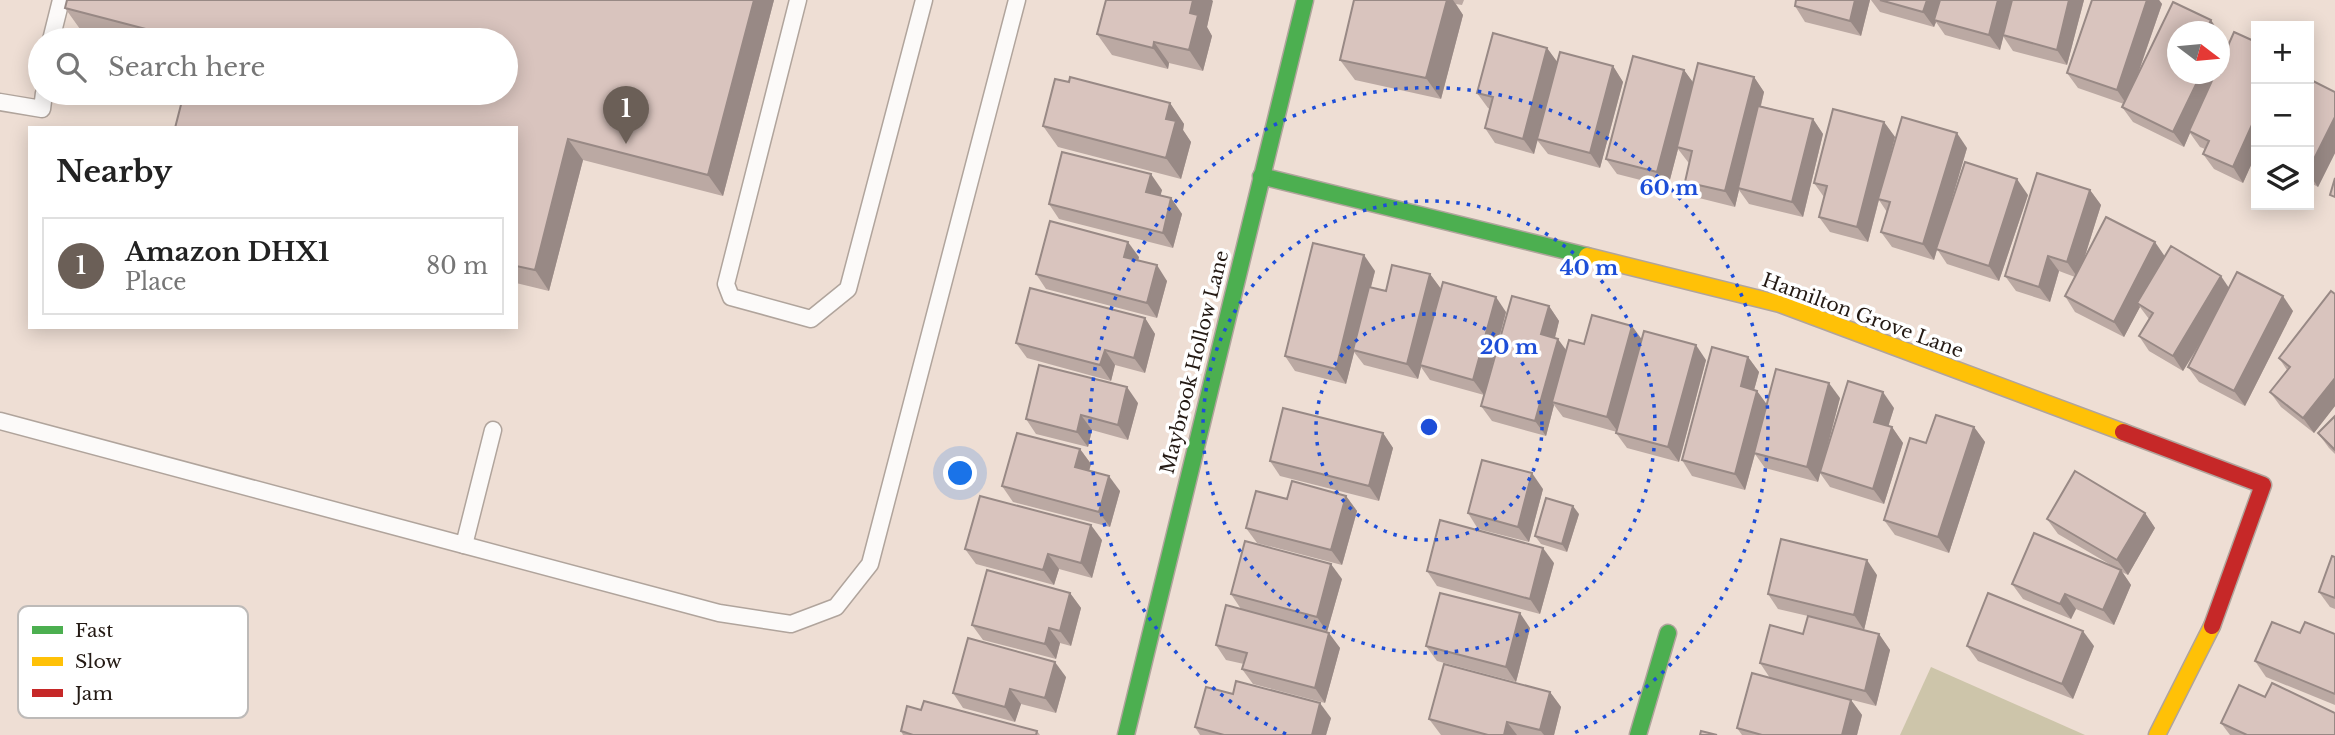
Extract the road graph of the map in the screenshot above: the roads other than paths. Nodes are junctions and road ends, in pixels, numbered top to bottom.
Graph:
1 (61, 0) edge
2 (798, 0) edge
3 (923, 0) edge
4 (1017, 0) edge
5 (1305, 0) edge
6 (54, 28) edge
7 (0, 102) edge
8 (42, 105) edge
9 (1261, 176) junction
10 (0, 421) edge
11 (493, 430) dead end
12 (464, 545) junction
13 (1668, 633) dead end
14 (1126, 735) edge
15 (1638, 735) edge
16 (2157, 735) edge

1 - 6 lane
2 - 3 lane
4 - 12 lane
5 - 9 street, Maybrook Hollow Lane
7 - 8 lane
9 - 14 street, Maybrook Hollow Lane
9 - 16 street, Hamilton Grove Lane
10 - 12 lane
11 - 12 lane
13 - 15 street

